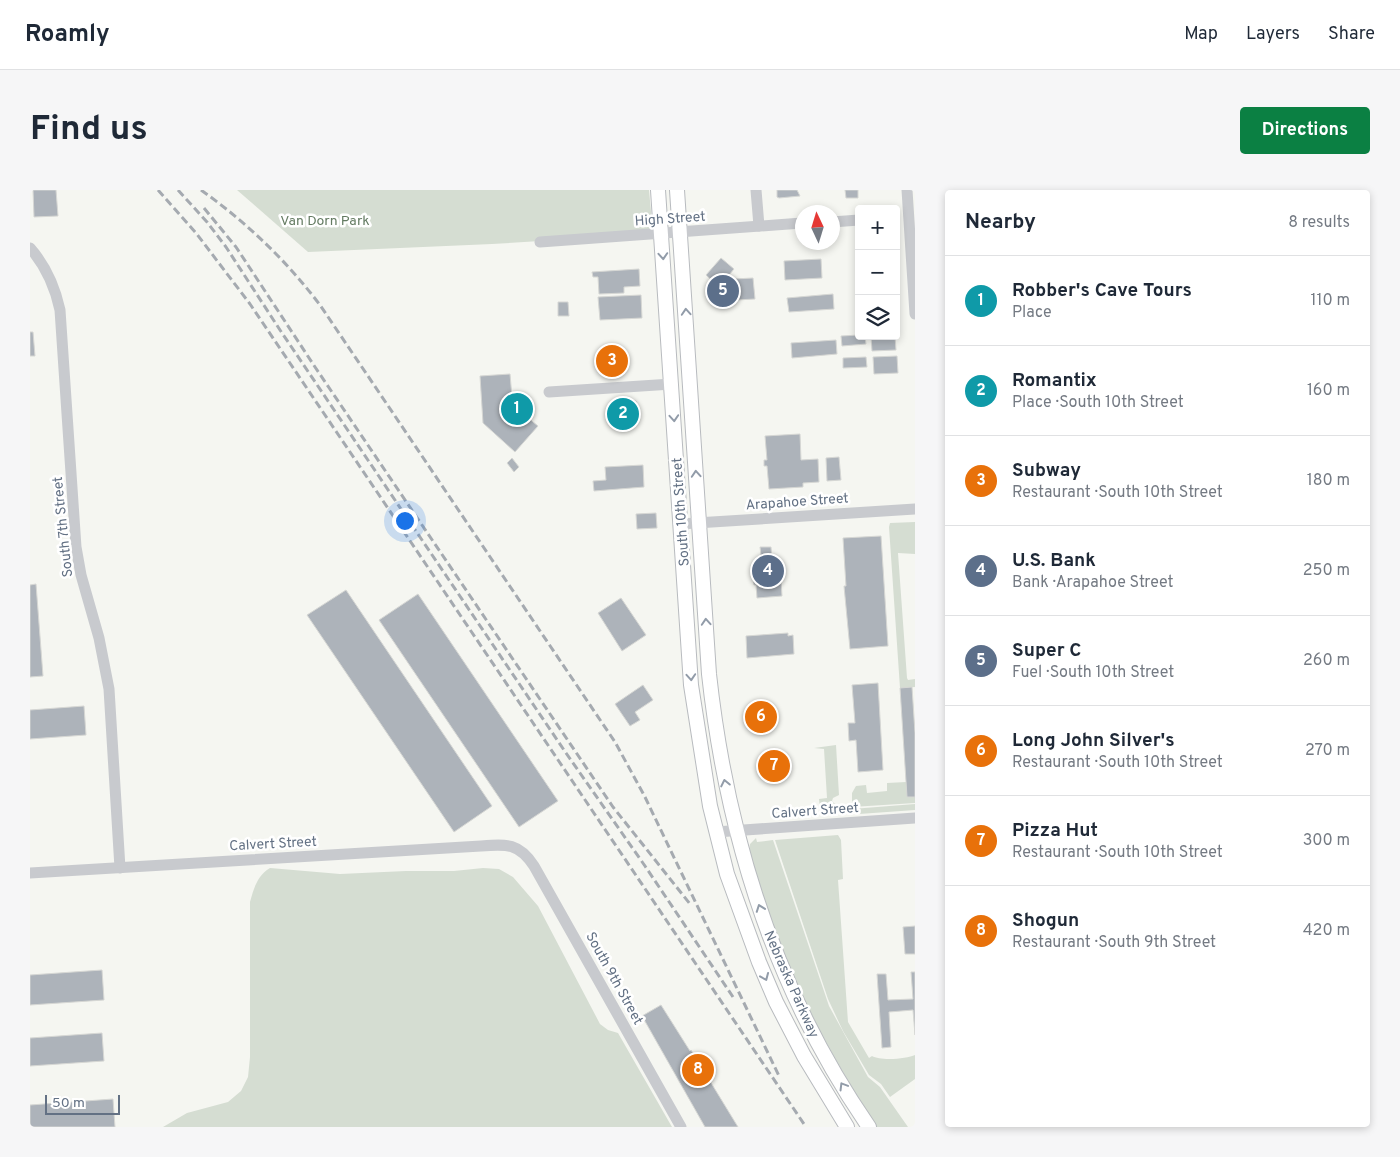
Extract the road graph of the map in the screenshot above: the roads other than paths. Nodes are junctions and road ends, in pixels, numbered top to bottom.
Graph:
1 (658, 190) edge
2 (677, 190) edge
3 (756, 190) edge
4 (907, 190) edge
5 (912, 216) edge
6 (855, 220) edge
7 (840, 221) edge
8 (795, 224) edge
9 (759, 226) junction
10 (680, 232) junction
11 (661, 233) junction
12 (540, 242) dead end
13 (30, 248) edge
14 (915, 314) edge
15 (672, 384) junction
16 (550, 392) dead end
17 (915, 509) edge
18 (699, 523) junction
19 (680, 524) junction
20 (915, 818) edge
21 (736, 830) junction
22 (716, 832) junction
23 (517, 848) joint
24 (120, 868) junction
25 (30, 873) edge
26 (681, 1127) edge
27 (847, 1127) edge
28 (870, 1127) edge

1 - 11 main road, South 10th Street
2 - 10 main road, South 10th Street
3 - 9 street
4 - 5 street
5 - 14 street
6 - 7 street
8 - 9 street, High Street
9 - 10 street, High Street
10 - 11 street, High Street
18 -> 10 main road, South 10th Street
11 - 12 street, High Street
11 -> 15 main road, South 10th Street
13 - 24 street, South 7th Street
15 - 16 street
15 -> 19 main road, South 10th Street
17 - 18 street, Arapahoe Street
18 - 19 street, Arapahoe Street
21 -> 18 main road, South 10th Street
19 -> 22 main road, South 10th Street
20 - 21 street, Calvert Street
21 - 22 street, Calvert Street
28 -> 21 main road, Nebraska Parkway
22 -> 27 main road, Nebraska Parkway
23 - 24 street, Calvert Street
23 - 26 street, South 9th Street
24 - 25 street, Calvert Street

